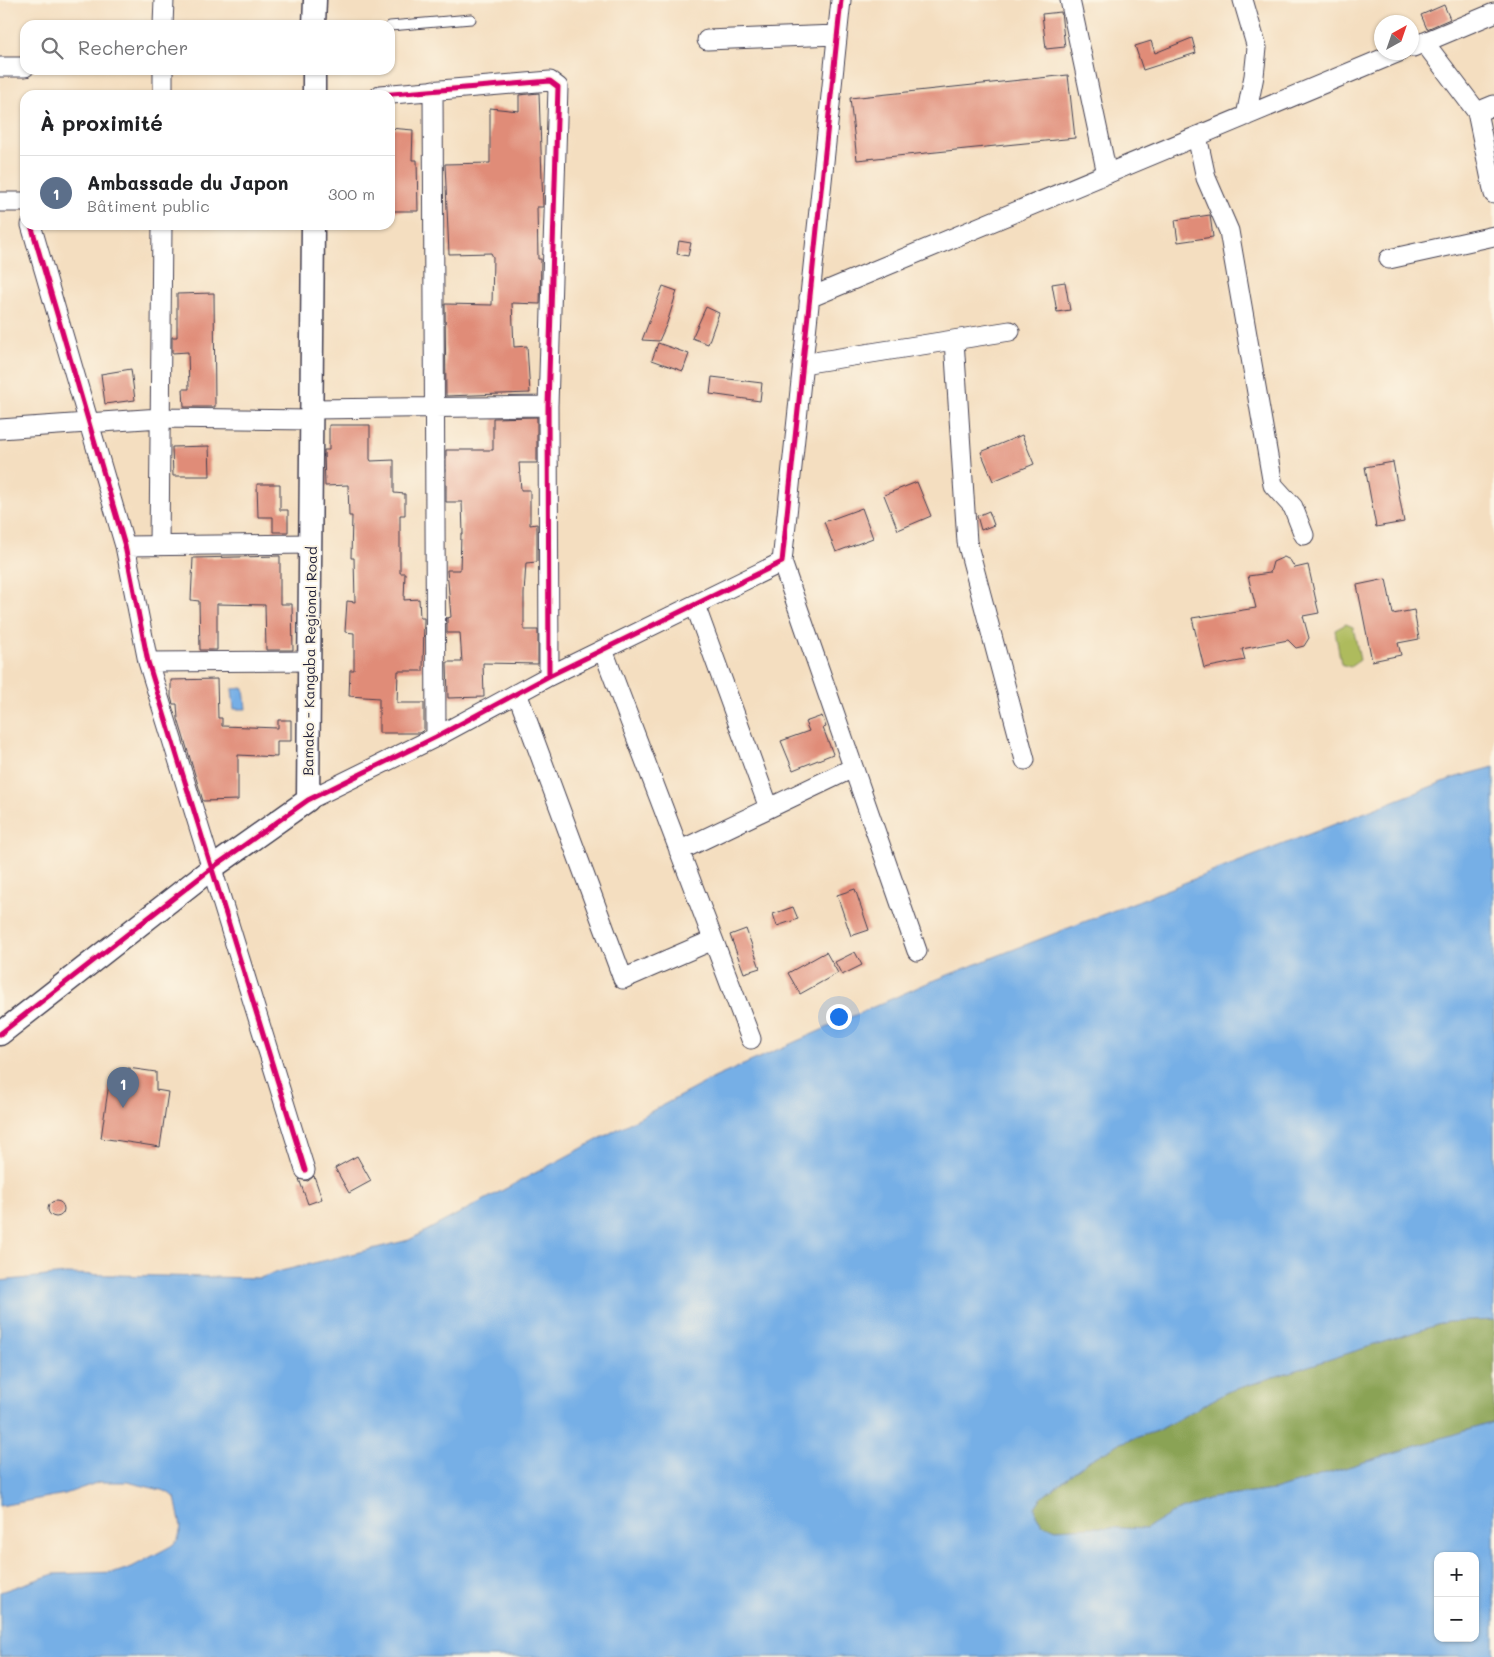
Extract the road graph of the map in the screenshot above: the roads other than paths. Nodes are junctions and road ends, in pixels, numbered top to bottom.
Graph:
1 (164, 0) edge
2 (314, 0) edge
3 (841, 0) edge
4 (1070, 0) edge
5 (1242, 0) edge
6 (1494, 13) edge
7 (471, 19) dead end
8 (163, 20) edge
9 (314, 20) edge
10 (395, 26) edge
11 (837, 36) junction
12 (707, 40) dead end
13 (1419, 45) edge
14 (1419, 46) edge
15 (1380, 60) edge
16 (0, 67) edge
17 (20, 67) edge
18 (163, 75) edge
19 (314, 75) edge
20 (163, 90) edge
21 (314, 90) edge
22 (433, 90) junction
23 (395, 94) edge
24 (1485, 109) edge
25 (1246, 116) junction
26 (1197, 136) junction
27 (1107, 174) junction
28 (1494, 194) edge
29 (0, 202) edge
30 (20, 202) edge
31 (32, 230) edge
32 (162, 230) edge
33 (313, 230) edge
34 (1494, 236) edge
35 (1389, 259) dead end
36 (809, 298) junction
37 (1010, 331) dead end
38 (954, 340) junction
39 (802, 364) junction
40 (548, 406) junction
41 (435, 407) junction
42 (312, 414) junction
43 (160, 418) junction
44 (88, 423) junction
45 (0, 429) edge
46 (1304, 535) dead end
47 (311, 544) junction
48 (125, 546) junction
49 (159, 546) junction
50 (782, 562) junction
51 (695, 604) junction
52 (602, 650) junction
53 (310, 661) junction
54 (148, 662) junction
55 (549, 676) junction
56 (517, 694) junction
57 (436, 737) junction
58 (1025, 760) dead end
59 (853, 768) junction
60 (308, 800) junction
61 (769, 808) junction
62 (679, 851) junction
63 (212, 868) junction
64 (713, 940) junction
65 (917, 951) dead end
66 (0, 1034) edge
67 (751, 1039) dead end
68 (305, 1170) dead end

1 - 8 street
2 - 9 street
3 - 11 street
4 - 27 street
5 - 25 street
6 - 13 street
7 - 10 lane
11 - 12 street
11 - 36 street
14 - 24 street
15 - 25 street
16 - 17 street
18 - 20 street
19 - 21 street
22 - 23 street
22 - 40 street
22 - 41 street
24 - 28 street
25 - 26 street
26 - 27 street
26 - 46 street
27 - 36 street
29 - 30 street
31 - 44 street
32 - 43 street
33 - 42 street, Bamako - Kangaba Regional Road
34 - 35 street
36 - 39 street
37 - 38 street
38 - 39 street
38 - 58 street
39 - 50 street
40 - 41 street
40 - 55 street
41 - 42 street
41 - 57 street
42 - 43 street
42 - 47 street, Bamako - Kangaba Regional Road
43 - 44 street
43 - 49 street
44 - 45 street
44 - 48 street
47 - 49 street
47 - 53 street, Bamako - Kangaba Regional Road
48 - 49 street
48 - 54 street
50 - 51 street
50 - 59 street
51 - 52 street
51 - 61 street
52 - 55 street
52 - 62 street
53 - 54 street
53 - 60 street, Bamako - Kangaba Regional Road
54 - 63 street
55 - 56 street
56 - 57 street
56 - 64 street
57 - 60 street
59 - 61 street
59 - 65 street
60 - 63 street
61 - 62 street
62 - 64 street
63 - 66 street
63 - 68 street
64 - 67 street

